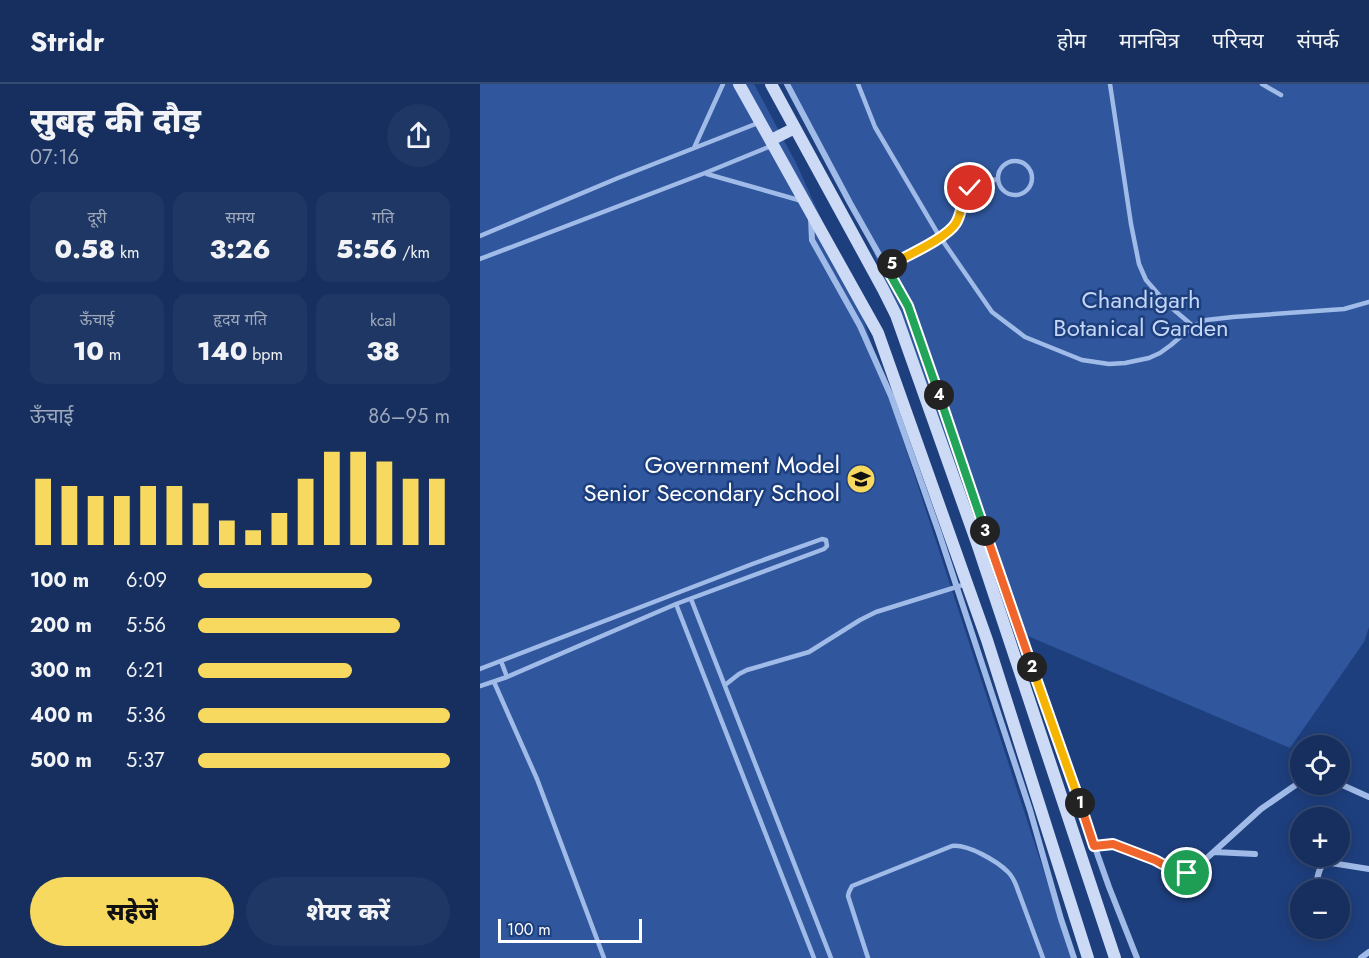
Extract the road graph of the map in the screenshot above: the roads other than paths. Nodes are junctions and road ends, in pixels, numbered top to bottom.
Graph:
1 (723, 84) edge
2 (739, 84) edge
3 (771, 84) edge
4 (787, 84) edge
5 (858, 84) edge
6 (1110, 84) edge
7 (1262, 84) edge
8 (1281, 95) dead end
9 (761, 122) junction
10 (795, 128) junction
11 (772, 142) junction
12 (694, 148) junction
13 (705, 173) junction
14 (998, 179) junction
15 (805, 201) junction
16 (480, 236) edge
17 (940, 237) junction
18 (480, 259) edge
19 (886, 267) junction
20 (1369, 302) edge
21 (1192, 326) junction
22 (962, 586) junction
23 (692, 599) junction
24 (676, 604) junction
25 (501, 661) junction
26 (480, 669) edge
27 (507, 677) junction
28 (494, 682) junction
29 (725, 685) junction
30 (480, 686) edge
31 (1350, 788) edge
32 (1290, 789) edge
33 (1369, 797) edge
34 (1094, 846) junction
35 (1214, 852) junction
36 (1256, 854) dead end
37 (1369, 869) edge
38 (1318, 879) edge
39 (1369, 952) edge
40 (604, 958) edge
41 (814, 958) edge
42 (831, 958) edge
43 (868, 958) edge
44 (1043, 958) edge
45 (1074, 958) edge
46 (1088, 958) edge
47 (1115, 958) edge
48 (1137, 958) edge
49 (1361, 958) edge

1 - 12 lane
2 - 9 main road
3 - 10 main road
4 - 19 street
5 - 17 lane
6 - 21 lane
7 - 8 lane
9 - 11 main road
9 - 12 lane
10 - 11 main road
10 - 47 main road
11 - 13 lane
11 - 15 main road
12 - 16 lane
13 - 15 lane
13 - 18 lane
14 - 14 lane
14 - 17 lane
15 - 22 main road
17 - 19 lane
17 - 21 lane
19 - 34 street
20 - 21 lane
22 - 29 lane
22 - 45 street
22 - 46 main road
23 - 24 lane
23 - 25 lane
23 - 29 lane
24 - 27 lane
24 - 41 lane
25 - 26 lane
25 - 27 lane
27 - 28 lane
28 - 30 lane
28 - 40 lane
29 - 42 lane
31 - 33 street
32 - 35 street
34 - 35 street
34 - 48 street
35 - 36 street
37 - 38 street
39 - 49 street
43 - 44 lane

